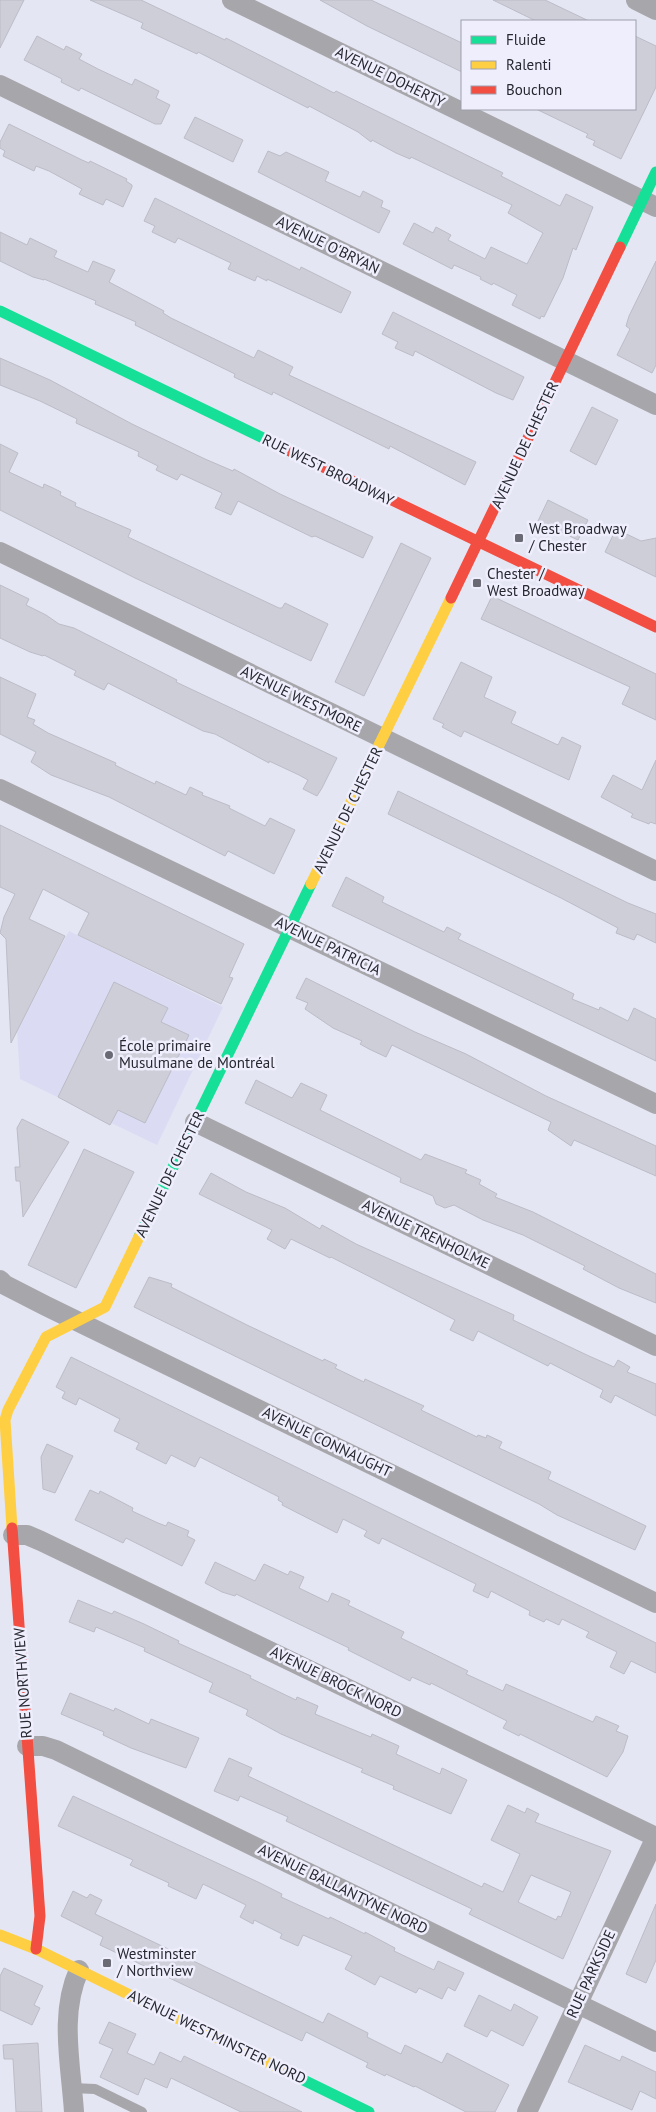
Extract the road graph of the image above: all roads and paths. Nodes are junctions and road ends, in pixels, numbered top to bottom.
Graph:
1 (232, 0) edge
2 (636, 0) edge
3 (656, 10) edge
4 (0, 85) edge
5 (656, 172) edge
6 (649, 204) edge
7 (0, 311) edge
8 (565, 361) junction
9 (656, 405) edge
10 (478, 542) junction
11 (0, 552) edge
12 (656, 627) edge
13 (382, 739) junction
14 (0, 789) edge
15 (656, 871) edge
16 (290, 928) junction
17 (656, 1104) edge
18 (195, 1122) junction
19 (0, 1280) edge
20 (76, 1320) junction
21 (656, 1346) edge
22 (6, 1416) joint
23 (13, 1535) junction
24 (656, 1603) edge
25 (27, 1746) junction
26 (656, 1837) edge
27 (0, 1929) edge
28 (5, 1936) edge
29 (36, 1949) junction
30 (78, 1970) junction
31 (578, 2004) junction
32 (656, 2042) edge
33 (72, 2088) junction
34 (74, 2112) edge
35 (142, 2112) edge
36 (369, 2112) edge
37 (527, 2112) edge

1 - 6 street, AVENUE DOHERTY
2 - 3 street
4 - 8 street, AVENUE O'BRYAN
5 - 6 street, AVENUE DE CHESTER
6 - 8 street, AVENUE DE CHESTER
7 - 10 street, RUE WEST BROADWAY
8 - 9 street, AVENUE O'BRYAN
8 - 10 street, AVENUE DE CHESTER
10 - 12 street, RUE WEST BROADWAY
10 - 13 street, AVENUE DE CHESTER
11 - 13 street, AVENUE WESTMORE
13 - 15 street, AVENUE WESTMORE
13 - 16 street, AVENUE DE CHESTER
14 - 16 street, AVENUE PATRICIA
16 - 17 street, AVENUE PATRICIA
16 - 18 street, AVENUE DE CHESTER
18 - 20 street, AVENUE DE CHESTER
18 - 21 street, AVENUE TRENHOLME
19 - 20 street, AVENUE CONNAUGHT
20 - 22 street, AVENUE DE CHESTER
20 - 24 street, AVENUE CONNAUGHT
22 - 23 street, RUE NORTHVIEW
23 - 25 street, RUE NORTHVIEW
23 - 26 street, AVENUE BROCK NORD
25 - 29 street, RUE NORTHVIEW
25 - 31 street, AVENUE BALLANTYNE NORD
26 - 31 street, RUE PARKSIDE
27 - 28 street, AVENUE WESTMINSTER NORD
28 - 29 street, AVENUE WESTMINSTER NORD
29 - 30 street, AVENUE WESTMINSTER NORD
30 - 33 street
30 - 36 street, AVENUE WESTMINSTER NORD
31 - 32 street, AVENUE BALLANTYNE NORD
31 - 37 street, RUE PARKSIDE
33 - 34 street
33 - 35 lane

